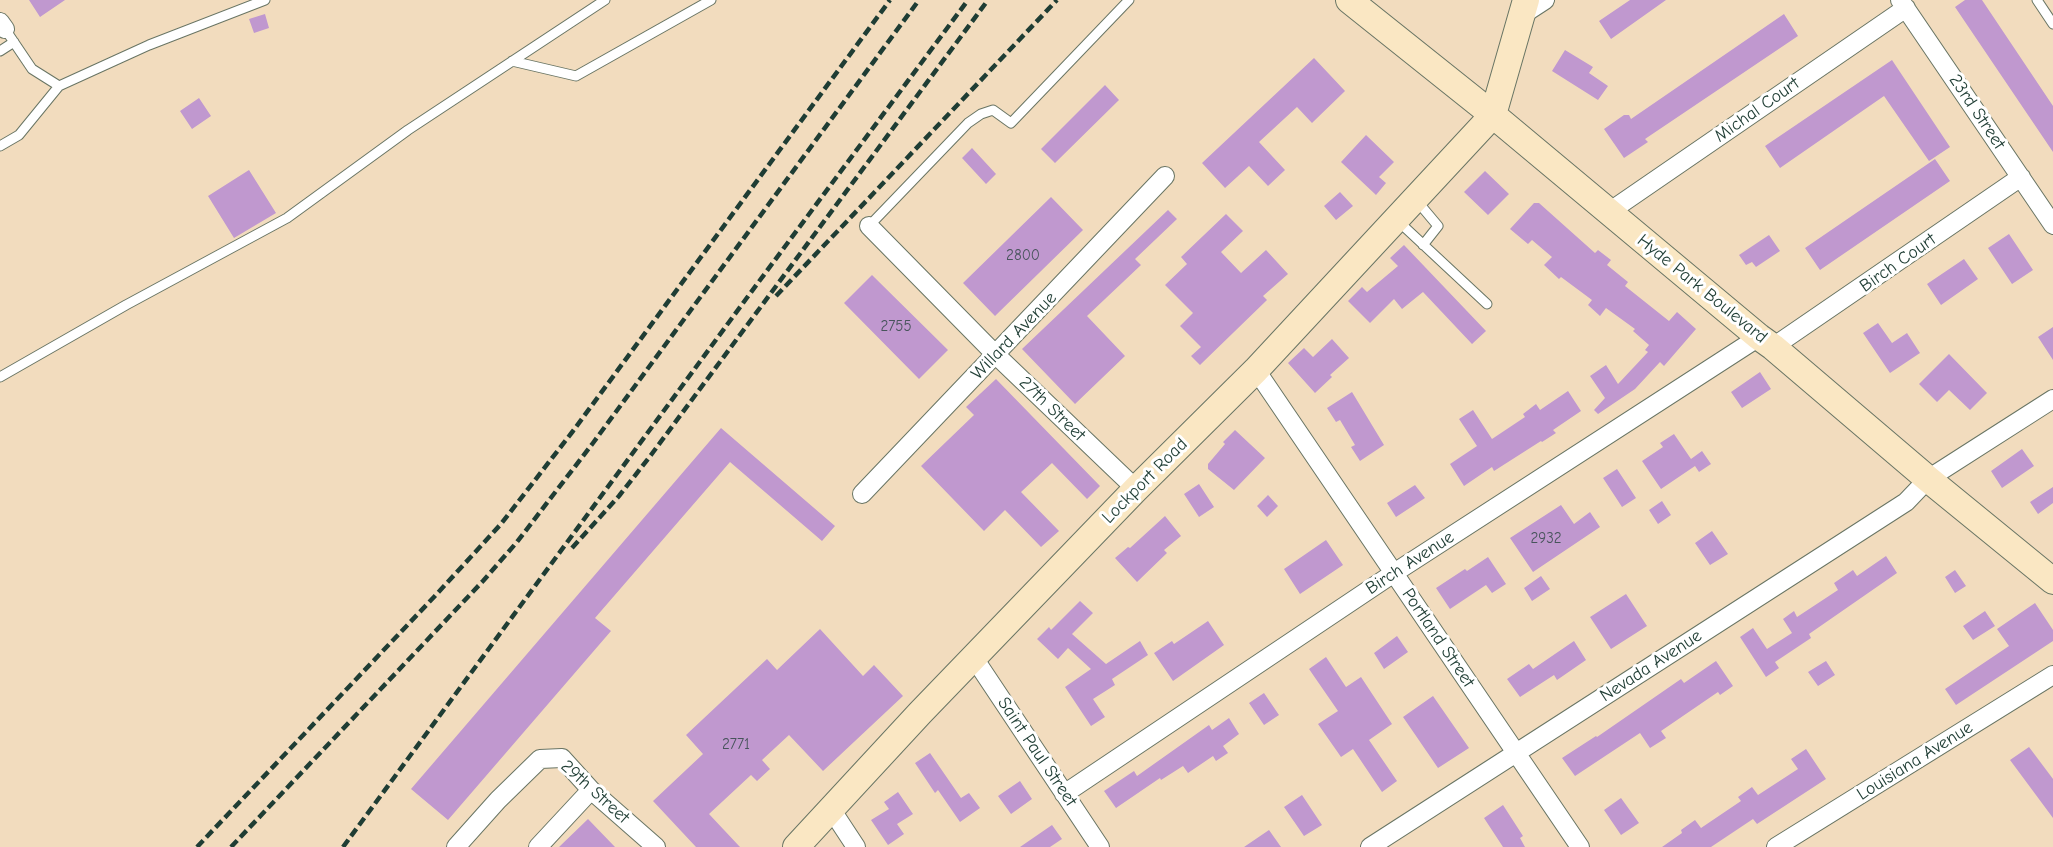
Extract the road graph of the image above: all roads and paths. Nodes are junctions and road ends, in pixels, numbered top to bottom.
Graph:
1 (265, 0) edge
2 (605, 0) edge
3 (711, 0) edge
4 (1129, 0) edge
5 (1349, 0) edge
6 (1545, 0) edge
7 (2037, 0) edge
8 (1903, 4) edge
9 (1524, 8) edge
10 (2053, 24) edge
11 (6, 31) edge
12 (0, 51) edge
13 (512, 61) junction
14 (59, 86) junction
15 (1493, 115) junction
16 (0, 146) edge
17 (1166, 176) dead end
18 (2021, 177) junction
19 (1416, 199) junction
20 (1609, 212) junction
21 (1396, 219) junction
22 (2053, 225) edge
23 (869, 226) joint
24 (1424, 245) junction
25 (1487, 304) dead end
26 (1766, 342) junction
27 (996, 355) junction
28 (1256, 370) junction
29 (0, 377) edge
30 (2053, 399) edge
31 (1928, 479) junction
32 (1136, 489) junction
33 (862, 494) dead end
34 (1394, 573) junction
35 (2053, 581) edge
36 (974, 658) junction
37 (2053, 675) edge
38 (1517, 753) junction
39 (591, 790) junction
40 (1064, 794) junction
41 (831, 809) junction
42 (456, 847) edge
43 (538, 847) edge
44 (656, 847) edge
45 (796, 847) edge
46 (856, 847) edge
47 (1100, 847) edge
48 (1370, 847) edge
49 (1580, 847) edge
50 (1776, 847) edge

1 - 14 lane
2 - 13 lane
3 - 13 lane
4 - 23 lane
5 - 15 street, Hyde Park Boulevard
6 - 9 street
7 - 10 lane
8 - 18 street, 23rd Street
8 - 20 street, Michal Court
9 - 15 street
11 - 12 lane
11 - 14 lane
13 - 29 lane
14 - 16 lane
15 - 19 street, Lockport Road
15 - 20 street, Hyde Park Boulevard
17 - 27 street, Willard Avenue
18 - 22 street, 23rd Street
18 - 26 street, Birch Court
19 - 21 street, Lockport Road
19 - 24 lane
20 - 26 street, Hyde Park Boulevard
21 - 24 lane
21 - 28 street, Lockport Road
23 - 27 street, 27th Street
24 - 25 lane
26 - 31 street, Hyde Park Boulevard
26 - 34 street, Birch Avenue
27 - 32 street, 27th Street
27 - 33 street, Willard Avenue
28 - 32 street, Lockport Road
28 - 34 street, Portland Street
30 - 31 street, Nevada Avenue
31 - 35 street, Hyde Park Boulevard
31 - 38 street, Nevada Avenue
32 - 36 street, Lockport Road
34 - 38 street, Portland Street
34 - 40 street, Birch Avenue
36 - 40 street, Saint Paul Street
36 - 41 street, Lockport Road
37 - 50 street, Louisiana Avenue
38 - 48 street, Nevada Avenue
38 - 49 street, Portland Street
39 - 42 street, 29th Street
39 - 43 street
39 - 44 street, 29th Street
40 - 47 street, Saint Paul Street
41 - 45 street, Lockport Road
41 - 46 street

